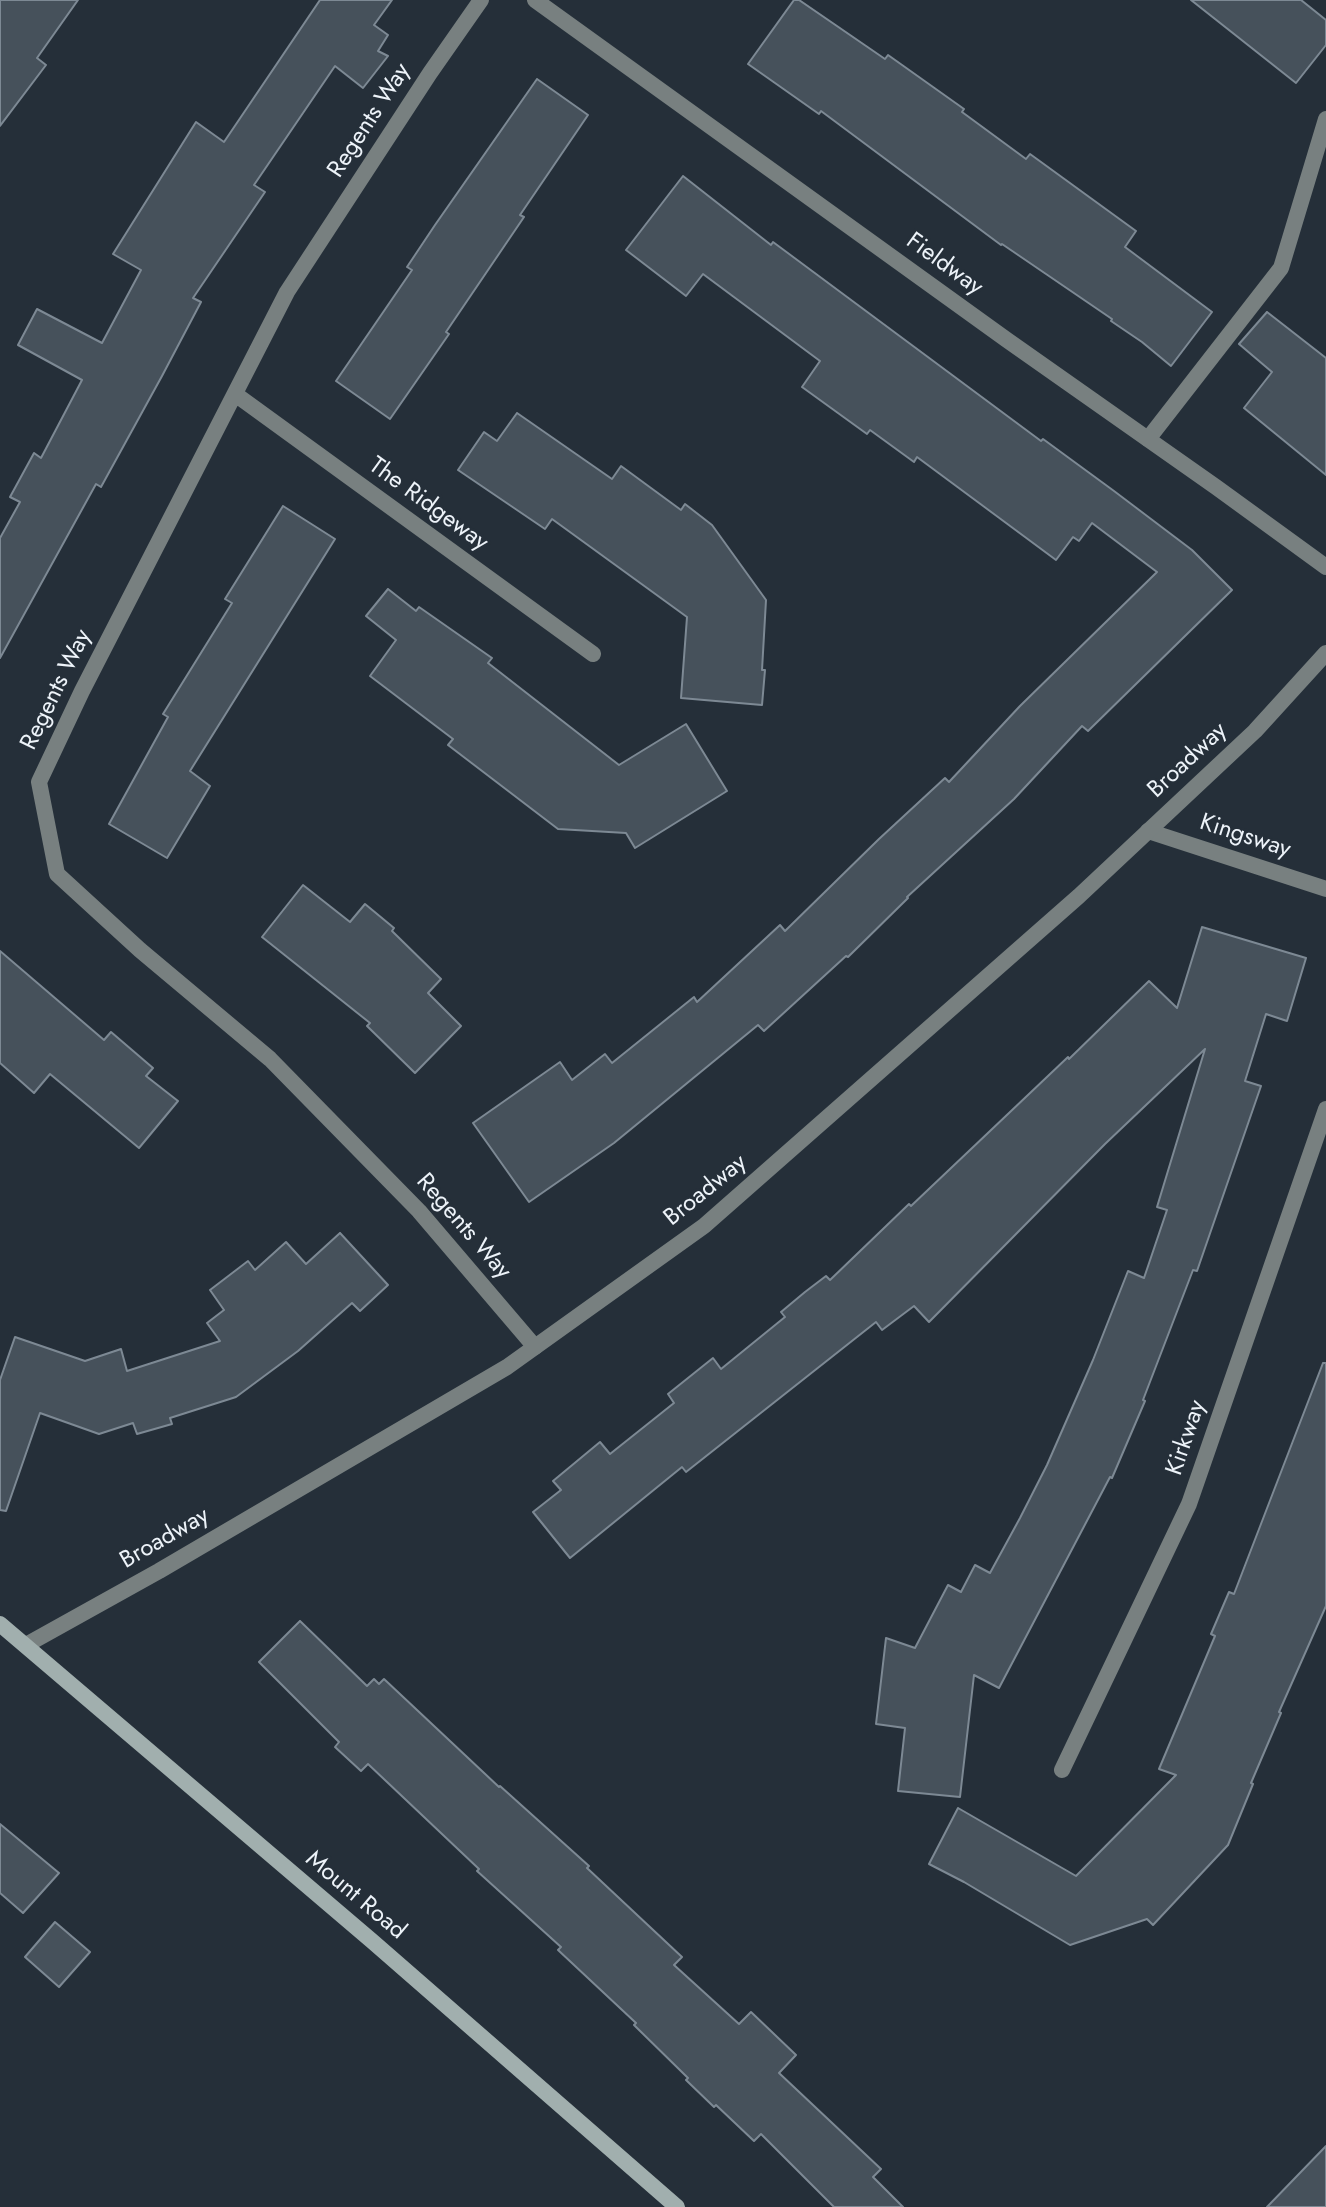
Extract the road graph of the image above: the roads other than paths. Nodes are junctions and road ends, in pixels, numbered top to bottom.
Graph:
1 (481, 0) edge
2 (535, 0) edge
3 (1326, 119) edge
4 (235, 394) junction
5 (1148, 439) junction
6 (1326, 567) edge
7 (1326, 653) edge
8 (593, 654) dead end
9 (1148, 831) junction
10 (1326, 889) edge
11 (1326, 1109) edge
12 (535, 1347) junction
13 (0, 1624) edge
14 (26, 1645) junction
15 (1062, 1770) dead end
16 (677, 2207) edge

1 - 4 street, Regents Way
2 - 5 street, Fieldway
3 - 5 street
4 - 8 street, The Ridgeway
4 - 12 street, Regents Way
5 - 6 street, Fieldway
7 - 9 street, Broadway
9 - 10 street, Kingsway
9 - 12 street, Broadway
11 - 15 street, Kirkway
12 - 14 street, Broadway
13 - 14 main road, Mount Road
14 - 16 main road, Mount Road

